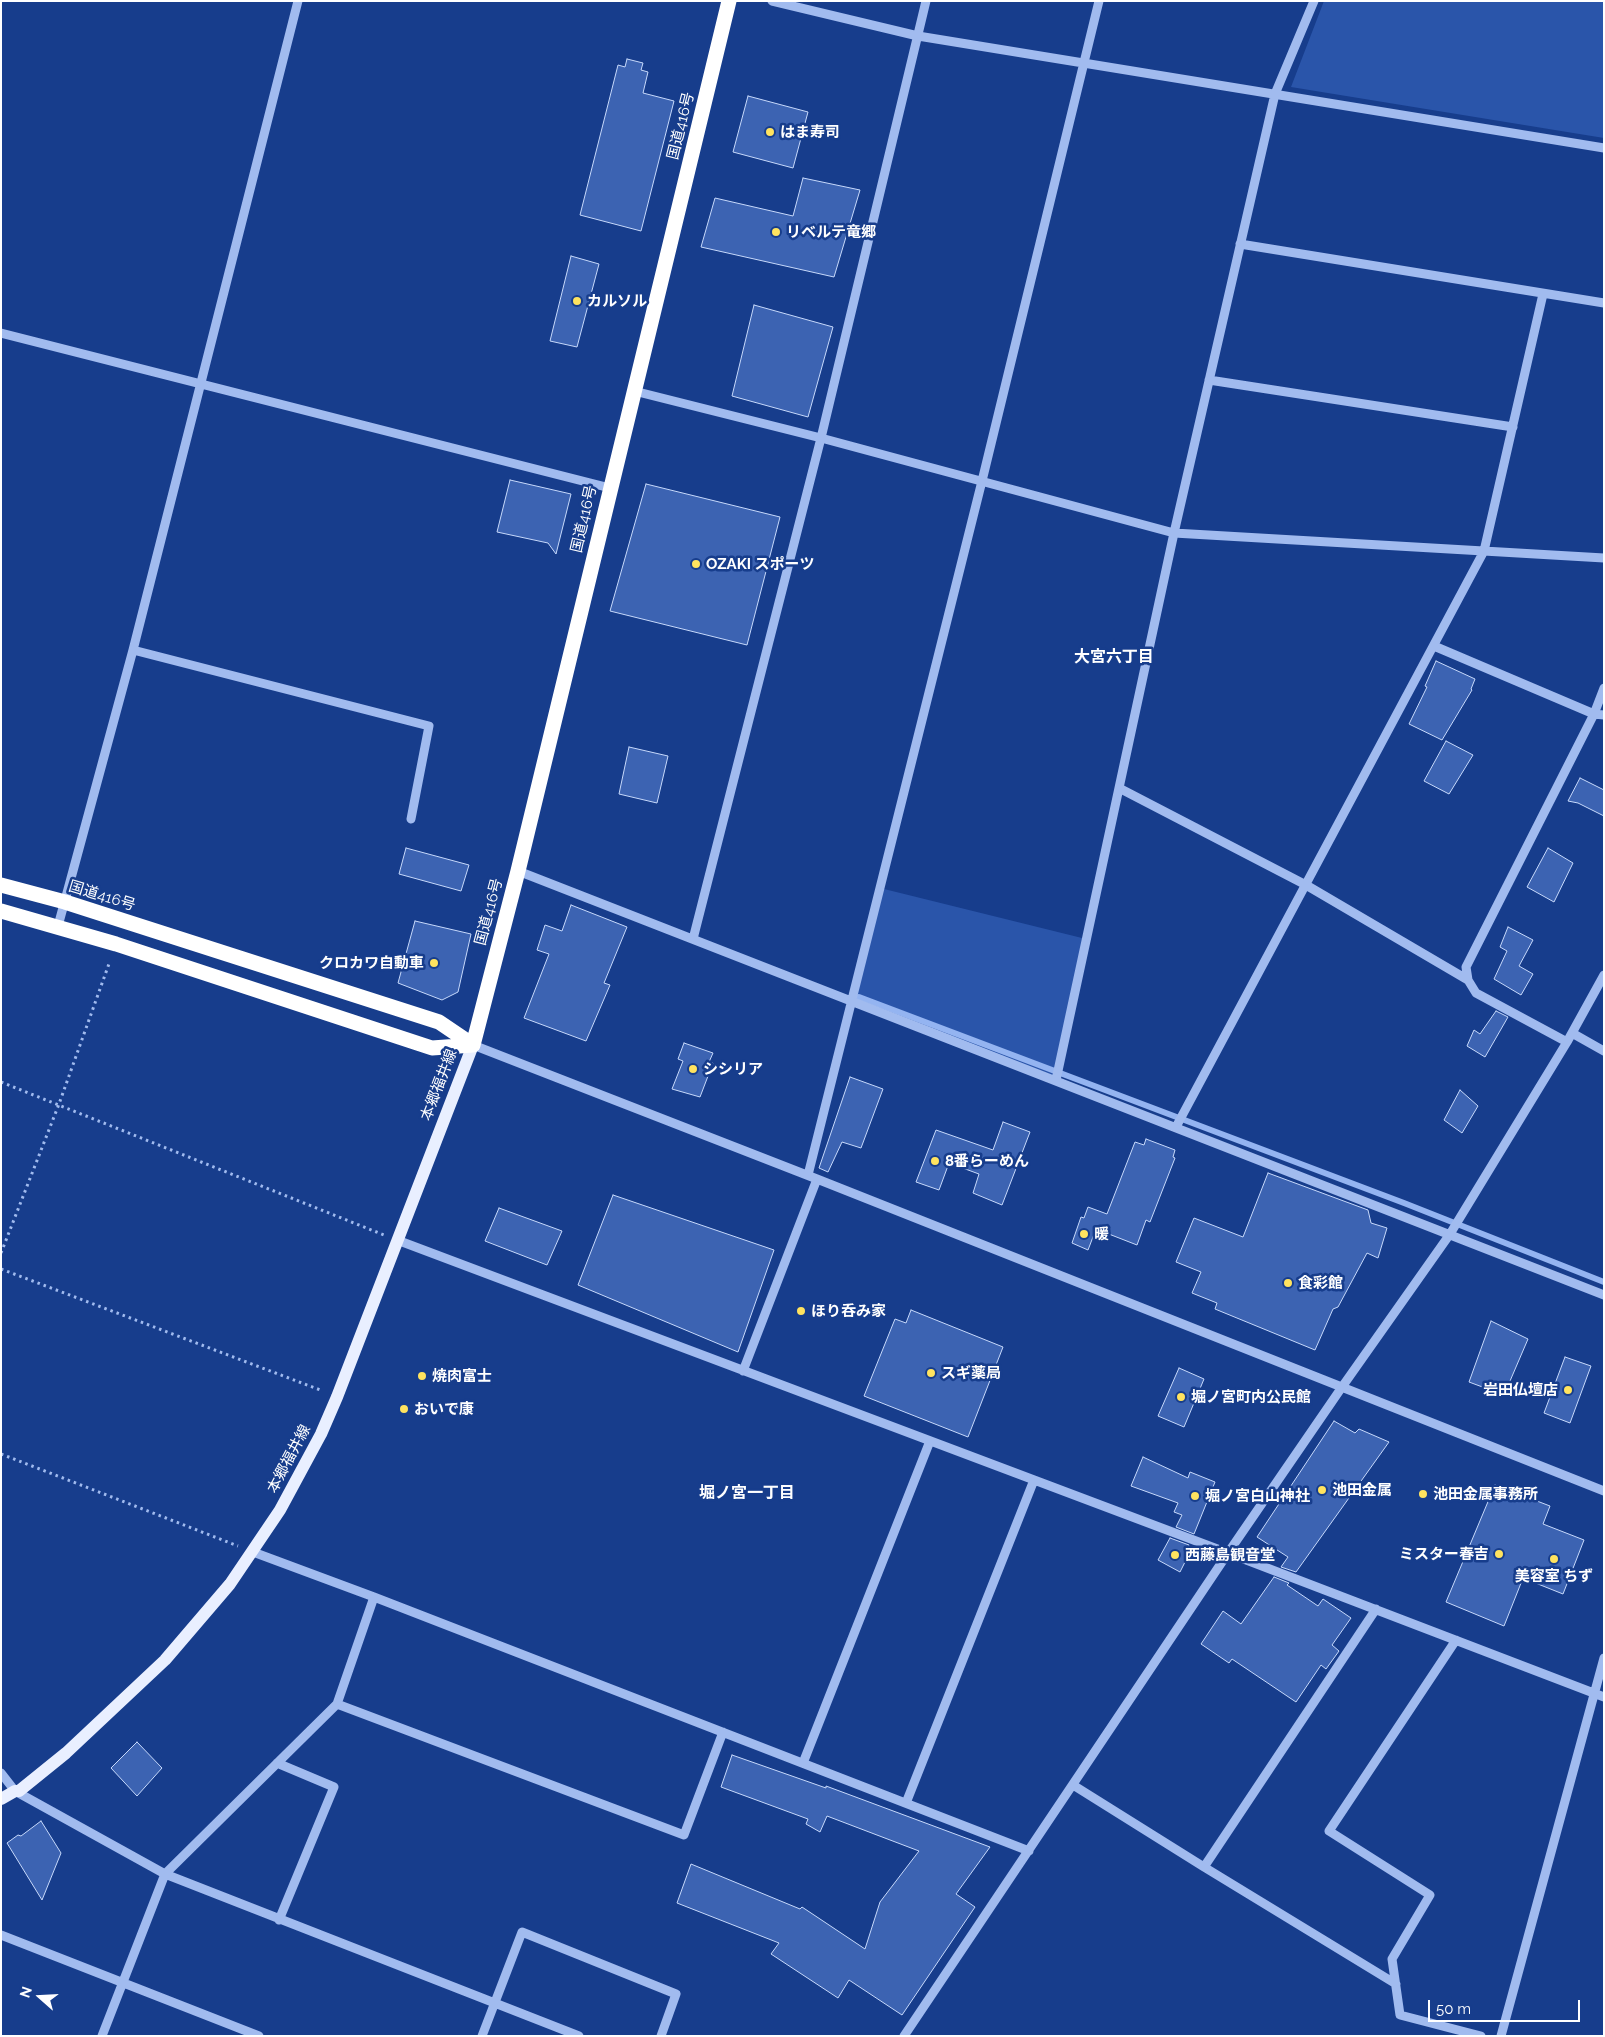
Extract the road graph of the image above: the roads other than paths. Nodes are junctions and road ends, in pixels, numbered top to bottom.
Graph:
1 (298, 1) edge
2 (729, 1) edge
3 (772, 1) edge
4 (926, 1) edge
5 (1099, 1) edge
6 (1314, 1) edge
7 (918, 36) junction
8 (1084, 62) junction
9 (1275, 94) junction
10 (1604, 148) edge
11 (1240, 244) junction
12 (1543, 294) junction
13 (1604, 303) edge
14 (1, 333) edge
15 (1209, 380) junction
16 (200, 383) junction
17 (634, 392) junction
18 (1513, 427) junction
19 (821, 438) junction
20 (982, 481) junction
21 (610, 488) junction
22 (1174, 533) junction
23 (1484, 551) junction
24 (1604, 558) edge
25 (1434, 646) junction
26 (133, 650) junction
27 (1604, 688) edge
28 (1599, 714) edge
29 (1119, 788) junction
30 (411, 819) dead end
31 (518, 871) junction
32 (1, 885) edge
33 (1306, 885) junction
34 (65, 902) junction
35 (1, 911) edge
36 (58, 926) junction
37 (693, 939) junction
38 (1604, 975) edge
39 (1468, 980) junction
40 (851, 1001) junction
41 (1572, 1033) junction
42 (1567, 1042) junction
43 (472, 1045) junction
44 (1604, 1051) edge
45 (1056, 1080) junction
46 (1176, 1127) junction
47 (813, 1177) junction
48 (1450, 1234) junction
49 (397, 1240) junction
50 (1604, 1295) edge
51 (743, 1370) junction
52 (1342, 1386) junction
53 (930, 1441) junction
54 (1034, 1480) junction
55 (1604, 1491) edge
56 (253, 1552) junction
57 (1228, 1553) junction
58 (374, 1597) junction
59 (1376, 1610) junction
60 (1456, 1640) junction
61 (1604, 1658) edge
62 (1594, 1693) junction
63 (1604, 1697) edge
64 (337, 1704) junction
65 (723, 1732) junction
66 (277, 1763) junction
67 (804, 1764) junction
68 (1, 1773) edge
69 (1073, 1785) junction
70 (15, 1790) junction
71 (1, 1799) edge
72 (906, 1803) junction
73 (1029, 1851) junction
74 (1204, 1867) junction
75 (165, 1874) junction
76 (279, 1920) junction
77 (1, 1935) edge
78 (123, 1983) junction
79 (1396, 1984) junction
80 (494, 2003) junction
81 (102, 2036) edge
82 (259, 2036) edge
83 (482, 2036) edge
84 (579, 2036) edge
85 (661, 2036) edge
86 (904, 2036) edge
87 (1481, 2036) edge
88 (1501, 2036) edge

1 - 16 street
2 - 17 highway, 国道416号
3 - 7 street
4 - 7 street
5 - 8 street
6 - 9 street
7 - 8 street
7 - 19 street
8 - 9 street
8 - 20 street
9 - 10 street
9 - 11 street
11 - 12 street
11 - 15 street
12 - 13 street
12 - 18 street
14 - 16 street
15 - 18 street
15 - 22 street
16 - 21 street
16 - 26 street
17 - 19 street
17 - 21 highway, 国道416号
18 - 23 street
19 - 20 street
19 - 37 street
20 - 22 street
20 - 40 street
21 - 31 highway, 国道416号
22 - 23 street
22 - 29 street
23 - 24 street
23 - 25 street
25 - 28 street
25 - 33 street
26 - 30 street
26 - 34 street
27 - 28 street
28 - 39 street
29 - 33 street
29 - 45 street
31 - 37 street
31 - 43 highway, 国道416号
32 - 34 highway, 国道416号
33 - 39 street
33 - 46 street
34 - 36 street
34 - 43 highway, 国道416号
35 - 36 highway
36 - 43 highway
37 - 40 street
38 - 41 street
39 - 42 street
40 - 45 street
40 - 47 street
41 - 42 street
41 - 44 street
42 - 48 street
43 - 47 street
43 - 49 main road, 本郷福井線
45 - 46 street
46 - 48 street
47 - 51 street
47 - 52 street
48 - 50 street
48 - 52 street
49 - 51 street
49 - 56 main road, 本郷福井線
51 - 53 street
52 - 55 street
52 - 57 street
53 - 54 street
53 - 67 street
54 - 57 street
54 - 72 street
56 - 58 street
56 - 70 main road, 本郷福井線
57 - 59 street
57 - 69 street
58 - 64 street
58 - 65 street
59 - 60 street
59 - 74 street
60 - 62 street
60 - 79 street
61 - 62 street
62 - 63 street
62 - 88 street
64 - 65 street
64 - 66 street
65 - 67 street
66 - 75 street
66 - 76 street
67 - 72 street
68 - 70 street
69 - 73 street
69 - 74 street
70 - 71 main road, 本郷福井線
70 - 75 street
72 - 73 street
73 - 86 street
74 - 79 street
75 - 76 street
75 - 78 street
76 - 80 street
77 - 78 street
78 - 81 street
78 - 82 street
79 - 87 street
80 - 83 street
80 - 84 street
80 - 85 street

